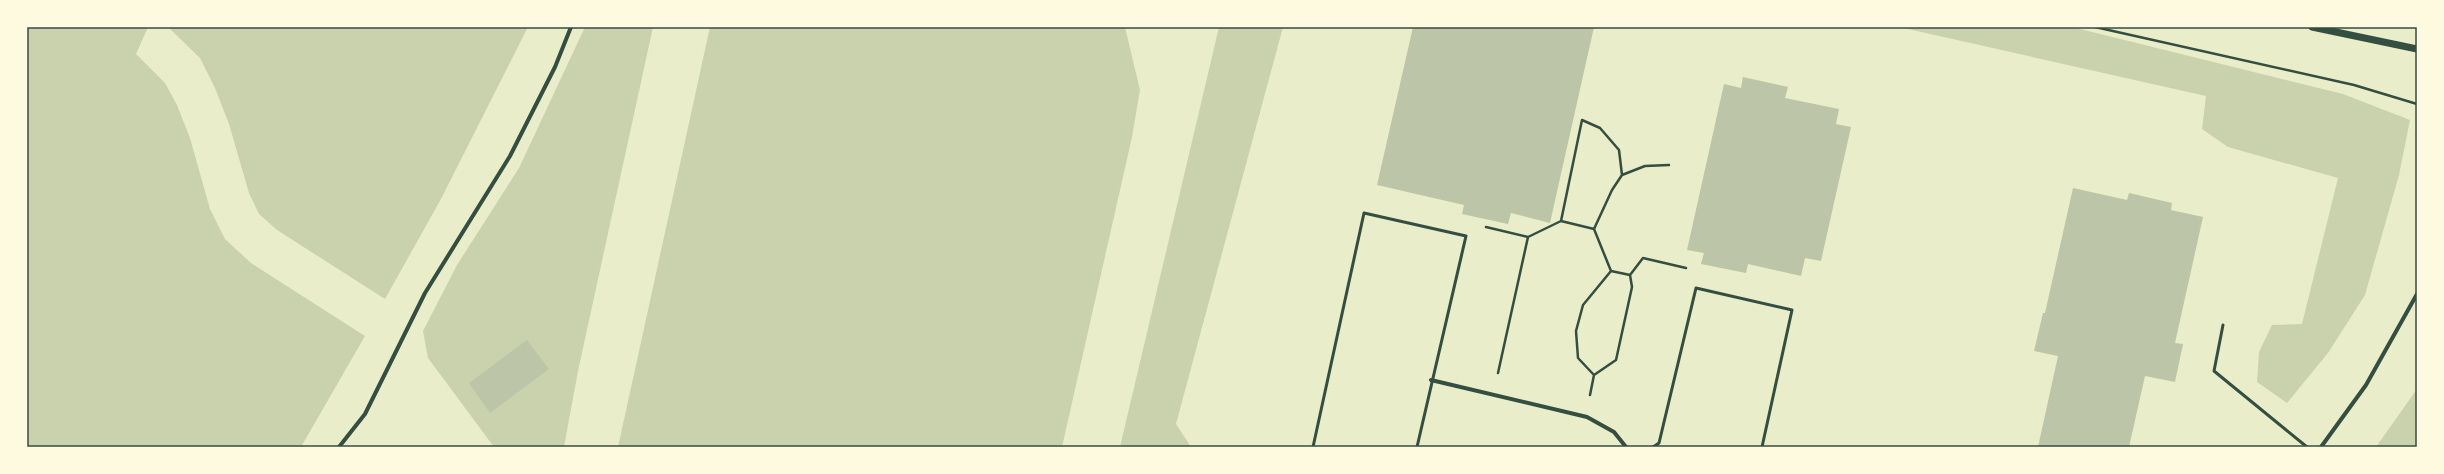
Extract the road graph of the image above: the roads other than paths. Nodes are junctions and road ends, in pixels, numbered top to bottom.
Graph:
1 (571, 27) edge
2 (2312, 27) edge
3 (2417, 49) edge
4 (2417, 294) edge
5 (2223, 325) dead end
6 (1431, 380) junction
7 (339, 447) edge
8 (1313, 447) edge
9 (1417, 447) edge
10 (1626, 447) edge
11 (1653, 447) edge
12 (1762, 447) edge
13 (2307, 447) edge
14 (2321, 447) edge

1 - 7 street
2 - 3 street
4 - 14 street
5 - 13 lane
6 - 8 lane
6 - 9 lane
6 - 10 street
11 - 12 lane

